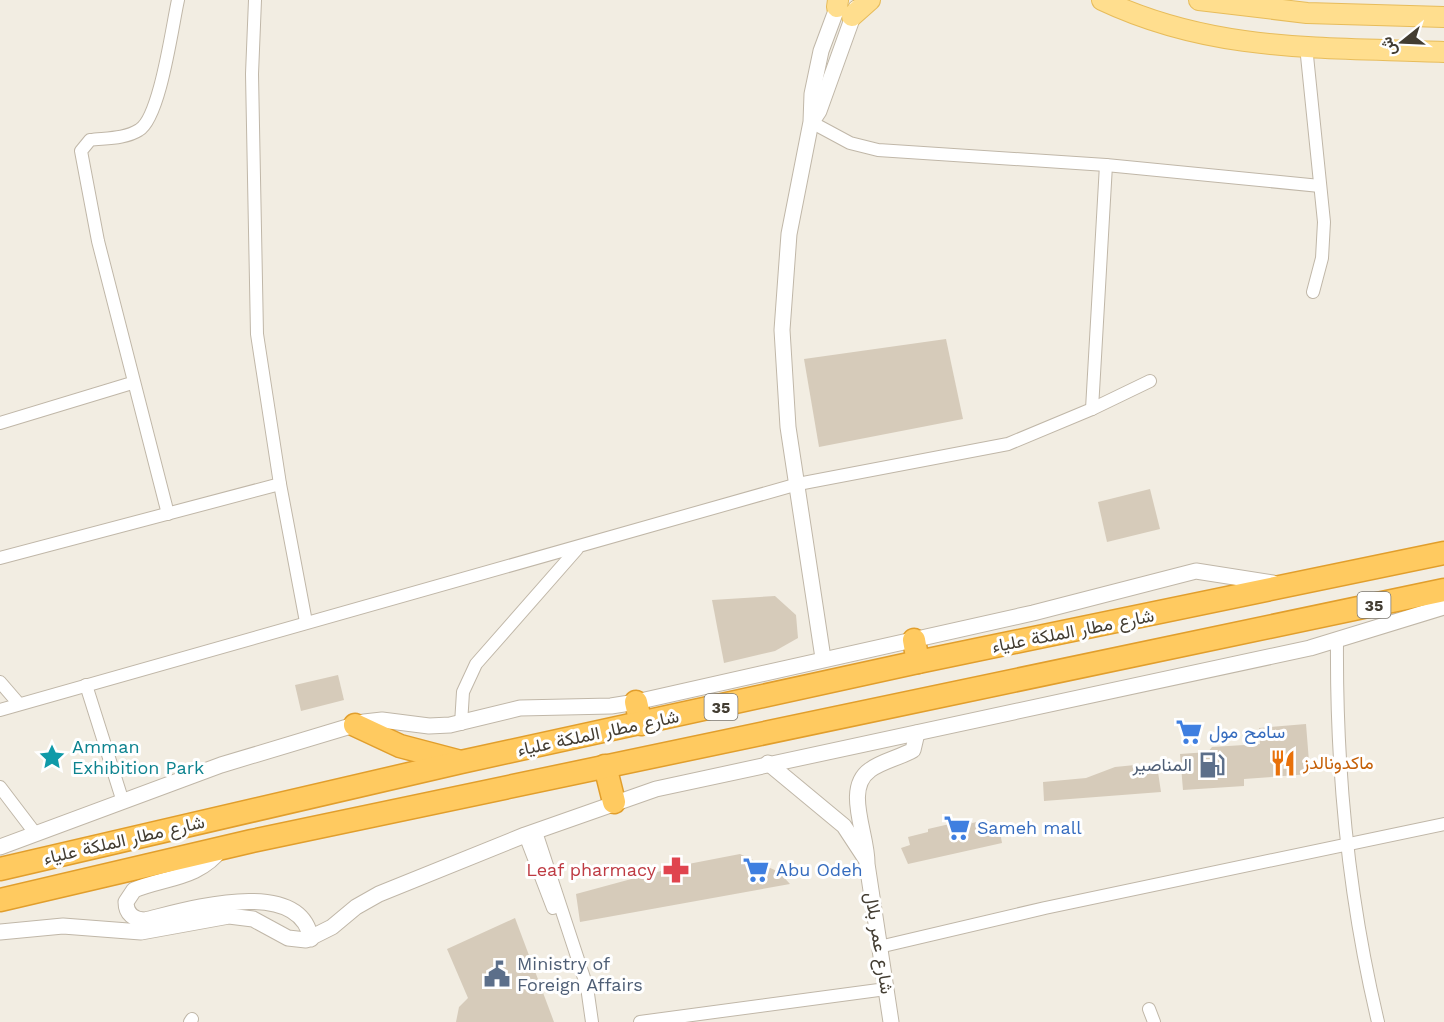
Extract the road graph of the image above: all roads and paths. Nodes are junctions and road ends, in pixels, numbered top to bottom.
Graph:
1 (178, 0) edge
2 (255, 0) edge
3 (870, 0) edge
4 (1102, 0) edge
5 (1199, 0) edge
6 (845, 5) edge
7 (1444, 17) edge
8 (1306, 46) junction
9 (1444, 52) edge
10 (811, 122) junction
11 (1106, 165) junction
12 (1320, 186) junction
13 (1312, 292) dead end
14 (1150, 381) dead end
15 (132, 383) junction
16 (1092, 409) junction
17 (0, 423) edge
18 (280, 484) junction
19 (798, 484) junction
20 (168, 514) junction
21 (577, 548) junction
22 (1444, 554) edge
23 (0, 558) edge
24 (1297, 585) junction
25 (1444, 590) edge
26 (1444, 607) edge
27 (306, 622) junction
28 (914, 640) junction
29 (1337, 640) junction
30 (823, 658) junction
31 (918, 662) junction
32 (0, 681) edge
33 (86, 685) junction
34 (636, 702) junction
35 (20, 704) junction
36 (0, 710) edge
37 (461, 724) junction
38 (641, 724) junction
39 (355, 725) junction
40 (918, 733) junction
41 (461, 762) junction
42 (768, 763) junction
43 (605, 766) junction
44 (0, 787) edge
45 (123, 802) junction
46 (614, 802) junction
47 (1444, 824) edge
48 (35, 833) junction
49 (531, 834) junction
50 (1346, 845) junction
51 (0, 847) edge
52 (222, 848) junction
53 (867, 864) junction
54 (0, 869) edge
55 (0, 900) edge
56 (0, 932) edge
57 (311, 939) junction
58 (879, 947) junction
59 (886, 990) junction
60 (1149, 1009) dead end
61 (592, 1022) edge
62 (640, 1022) edge
63 (891, 1022) edge
64 (1154, 1022) edge
65 (1378, 1022) edge

1 - 15 street
2 - 18 street
3 - 6 main road
4 - 8 main road
5 - 7 main road
6 - 10 street
8 - 9 main road
8 - 12 street
10 - 11 street
10 - 19 street
11 - 12 street
11 - 16 street
12 - 13 street
14 - 16 street
15 - 17 street
15 - 20 street
16 - 19 street
18 - 20 street
18 - 27 street
19 - 21 street
19 - 30 street
20 - 23 street
21 - 27 street
21 - 37 street
22 - 24 highway, شارع مطار الملكة علياء / 35
24 - 28 street
24 - 31 highway, شارع مطار الملكة علياء / 35
25 - 43 highway, شارع مطار الملكة علياء / 35
26 - 29 street
27 - 33 street
28 - 30 street
28 - 31 highway
29 - 40 street
29 - 50 street
30 - 34 street
31 - 38 highway, شارع مطار الملكة علياء / 35
32 - 35 street
33 - 35 street
33 - 45 street
34 - 37 street
34 - 38 highway
35 - 36 street
37 - 39 street
38 - 41 highway, شارع مطار الملكة علياء / 35
39 - 41 highway
39 - 45 street
40 - 42 street
40 - 53 street, شارع عمر بلال
41 - 54 highway, شارع مطار الملكة علياء / 35
42 - 46 street
42 - 53 street, شارع عمر بلال
43 - 46 highway
43 - 52 highway, شارع مطار الملكة علياء / 35
44 - 48 street
45 - 48 street
46 - 49 street
47 - 50 street
48 - 51 street
49 - 57 street
49 - 61 street
50 - 58 street
50 - 65 street
52 - 55 highway, شارع مطار الملكة علياء / 35
52 - 57 street
53 - 58 street, شارع عمر بلال
56 - 57 street
58 - 59 street, شارع عمر بلال
59 - 62 street
59 - 63 street, شارع عمر بلال
60 - 64 street

